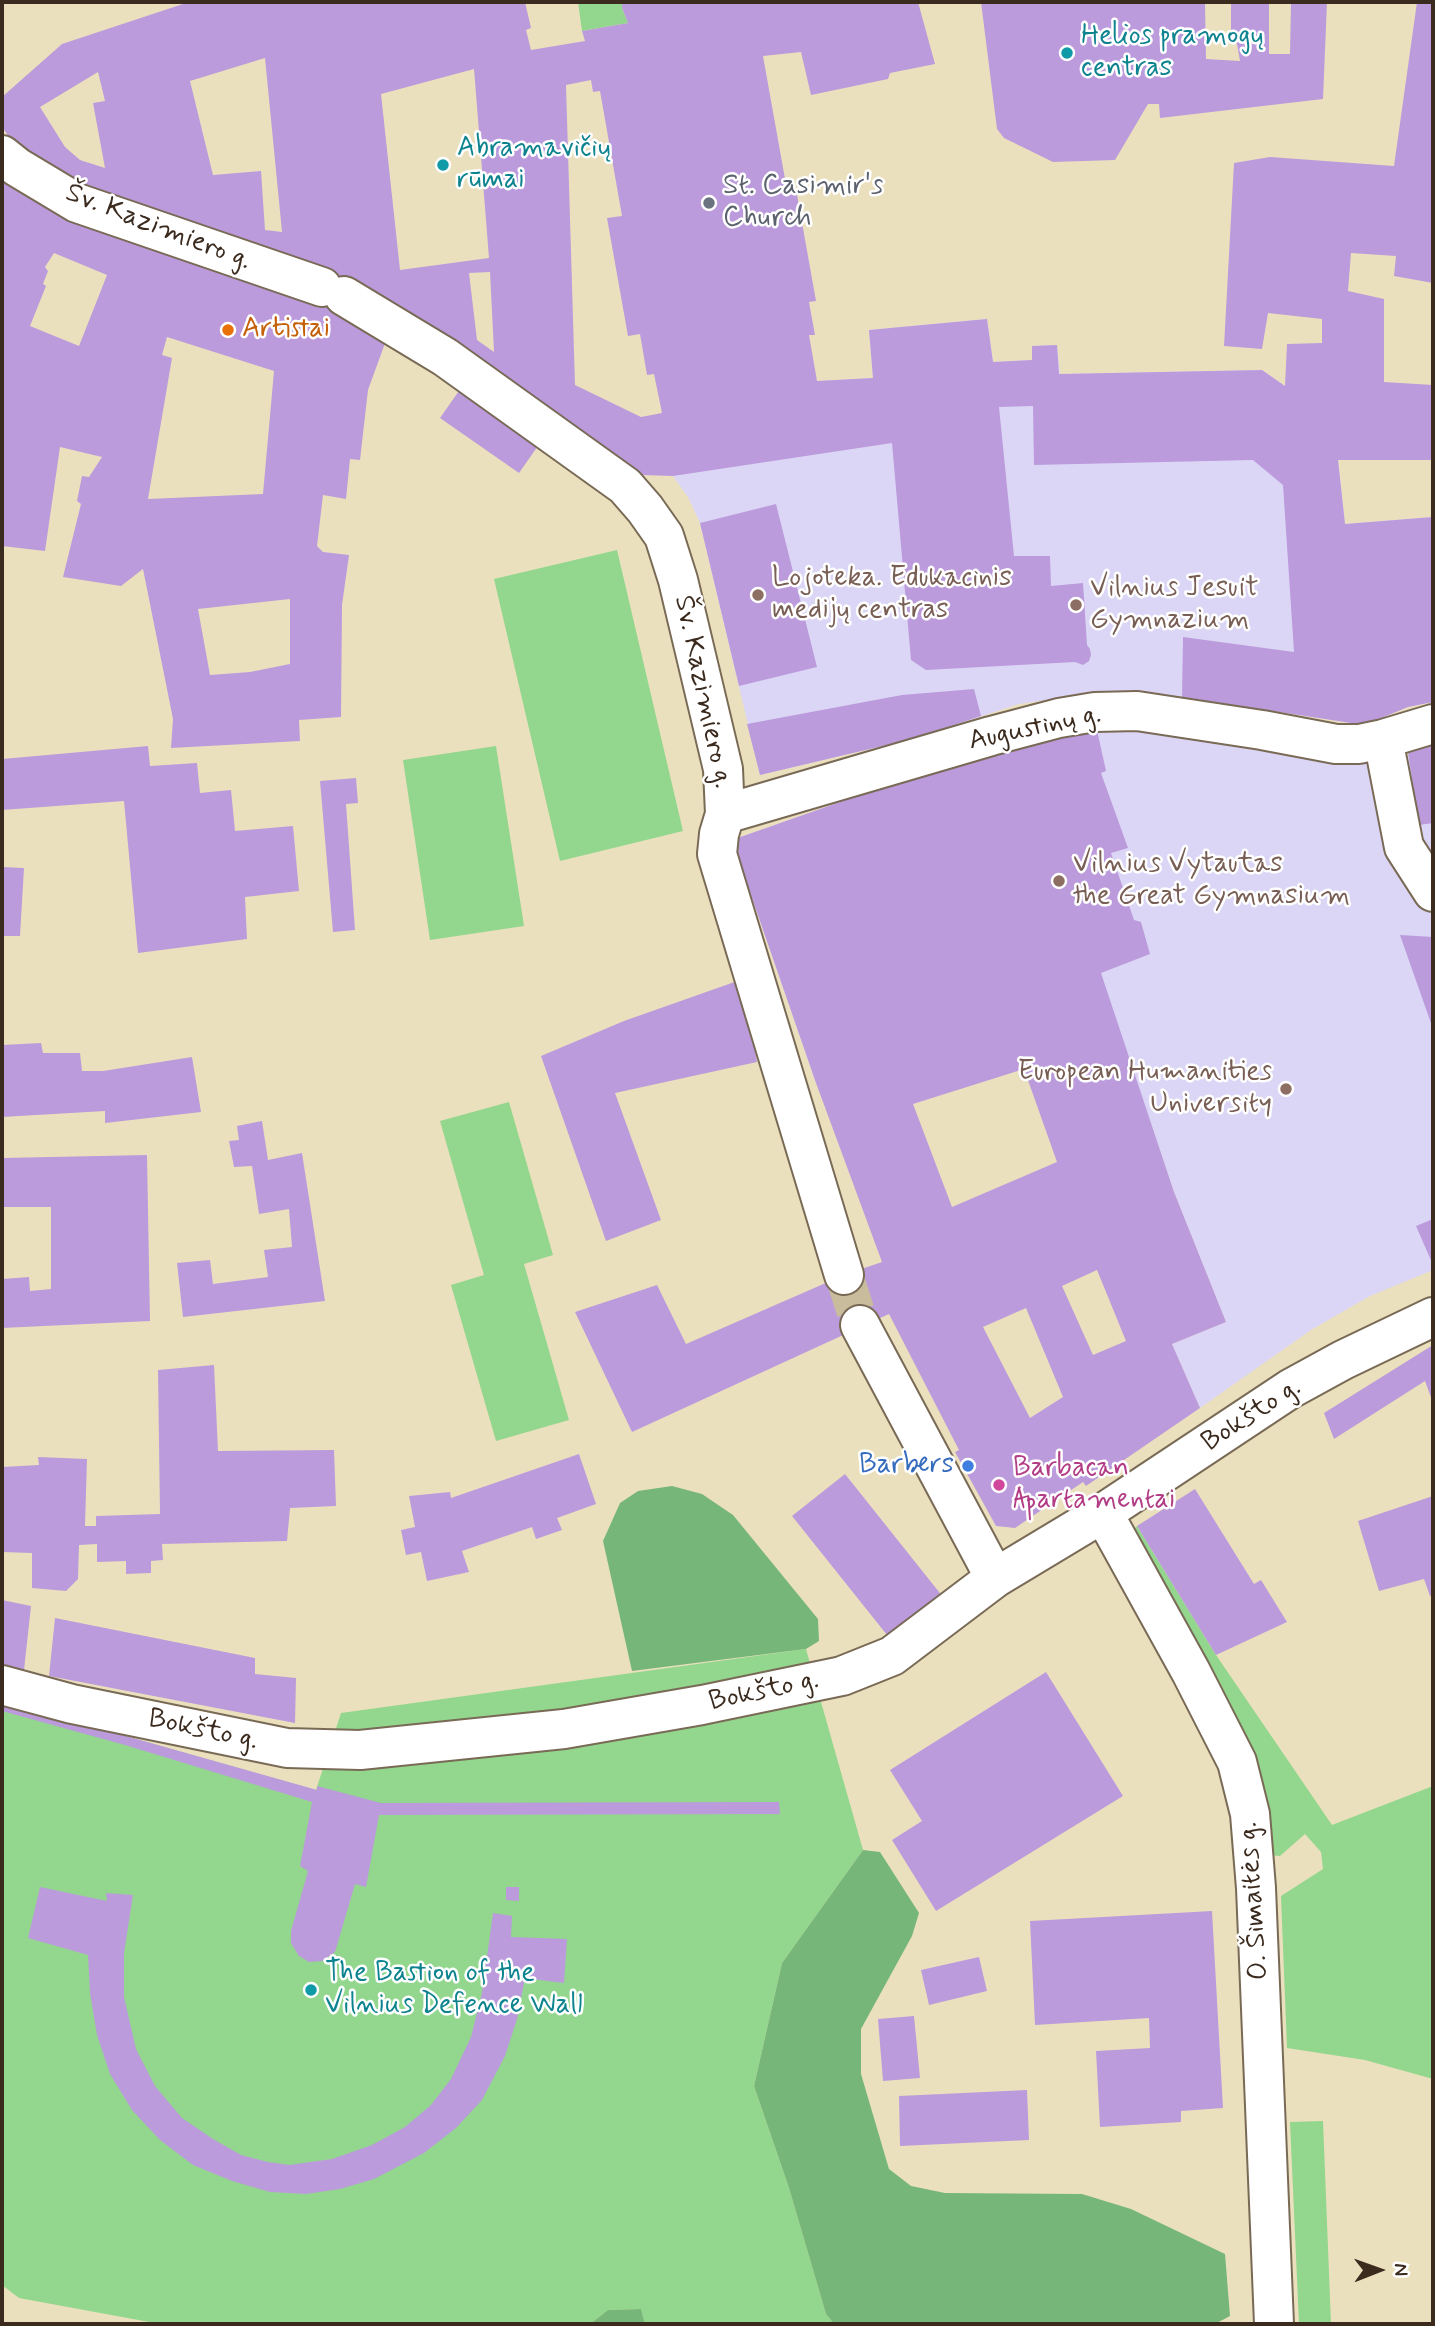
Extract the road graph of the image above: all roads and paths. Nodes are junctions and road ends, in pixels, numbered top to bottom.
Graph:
1 (2, 155) edge
2 (1433, 724) edge
3 (1383, 739) junction
4 (726, 814) junction
5 (1433, 892) edge
6 (844, 1275) tunnel mouth
7 (1433, 1317) edge
8 (860, 1325) tunnel mouth
9 (1102, 1513) junction
10 (995, 1578) junction
11 (2, 1685) edge
12 (1274, 2324) edge

1 - 4 street, Šv. Kazimiero g.
2 - 3 street, Augustinų g.
3 - 4 street, Augustinų g.
3 - 5 street
4 - 6 street, Šv. Kazimiero g.
7 - 9 street, Bokšto g.
8 - 10 street
9 - 10 street, Bokšto g.
9 - 12 street, O. Šimaitės g.
10 - 11 street, Bokšto g.

